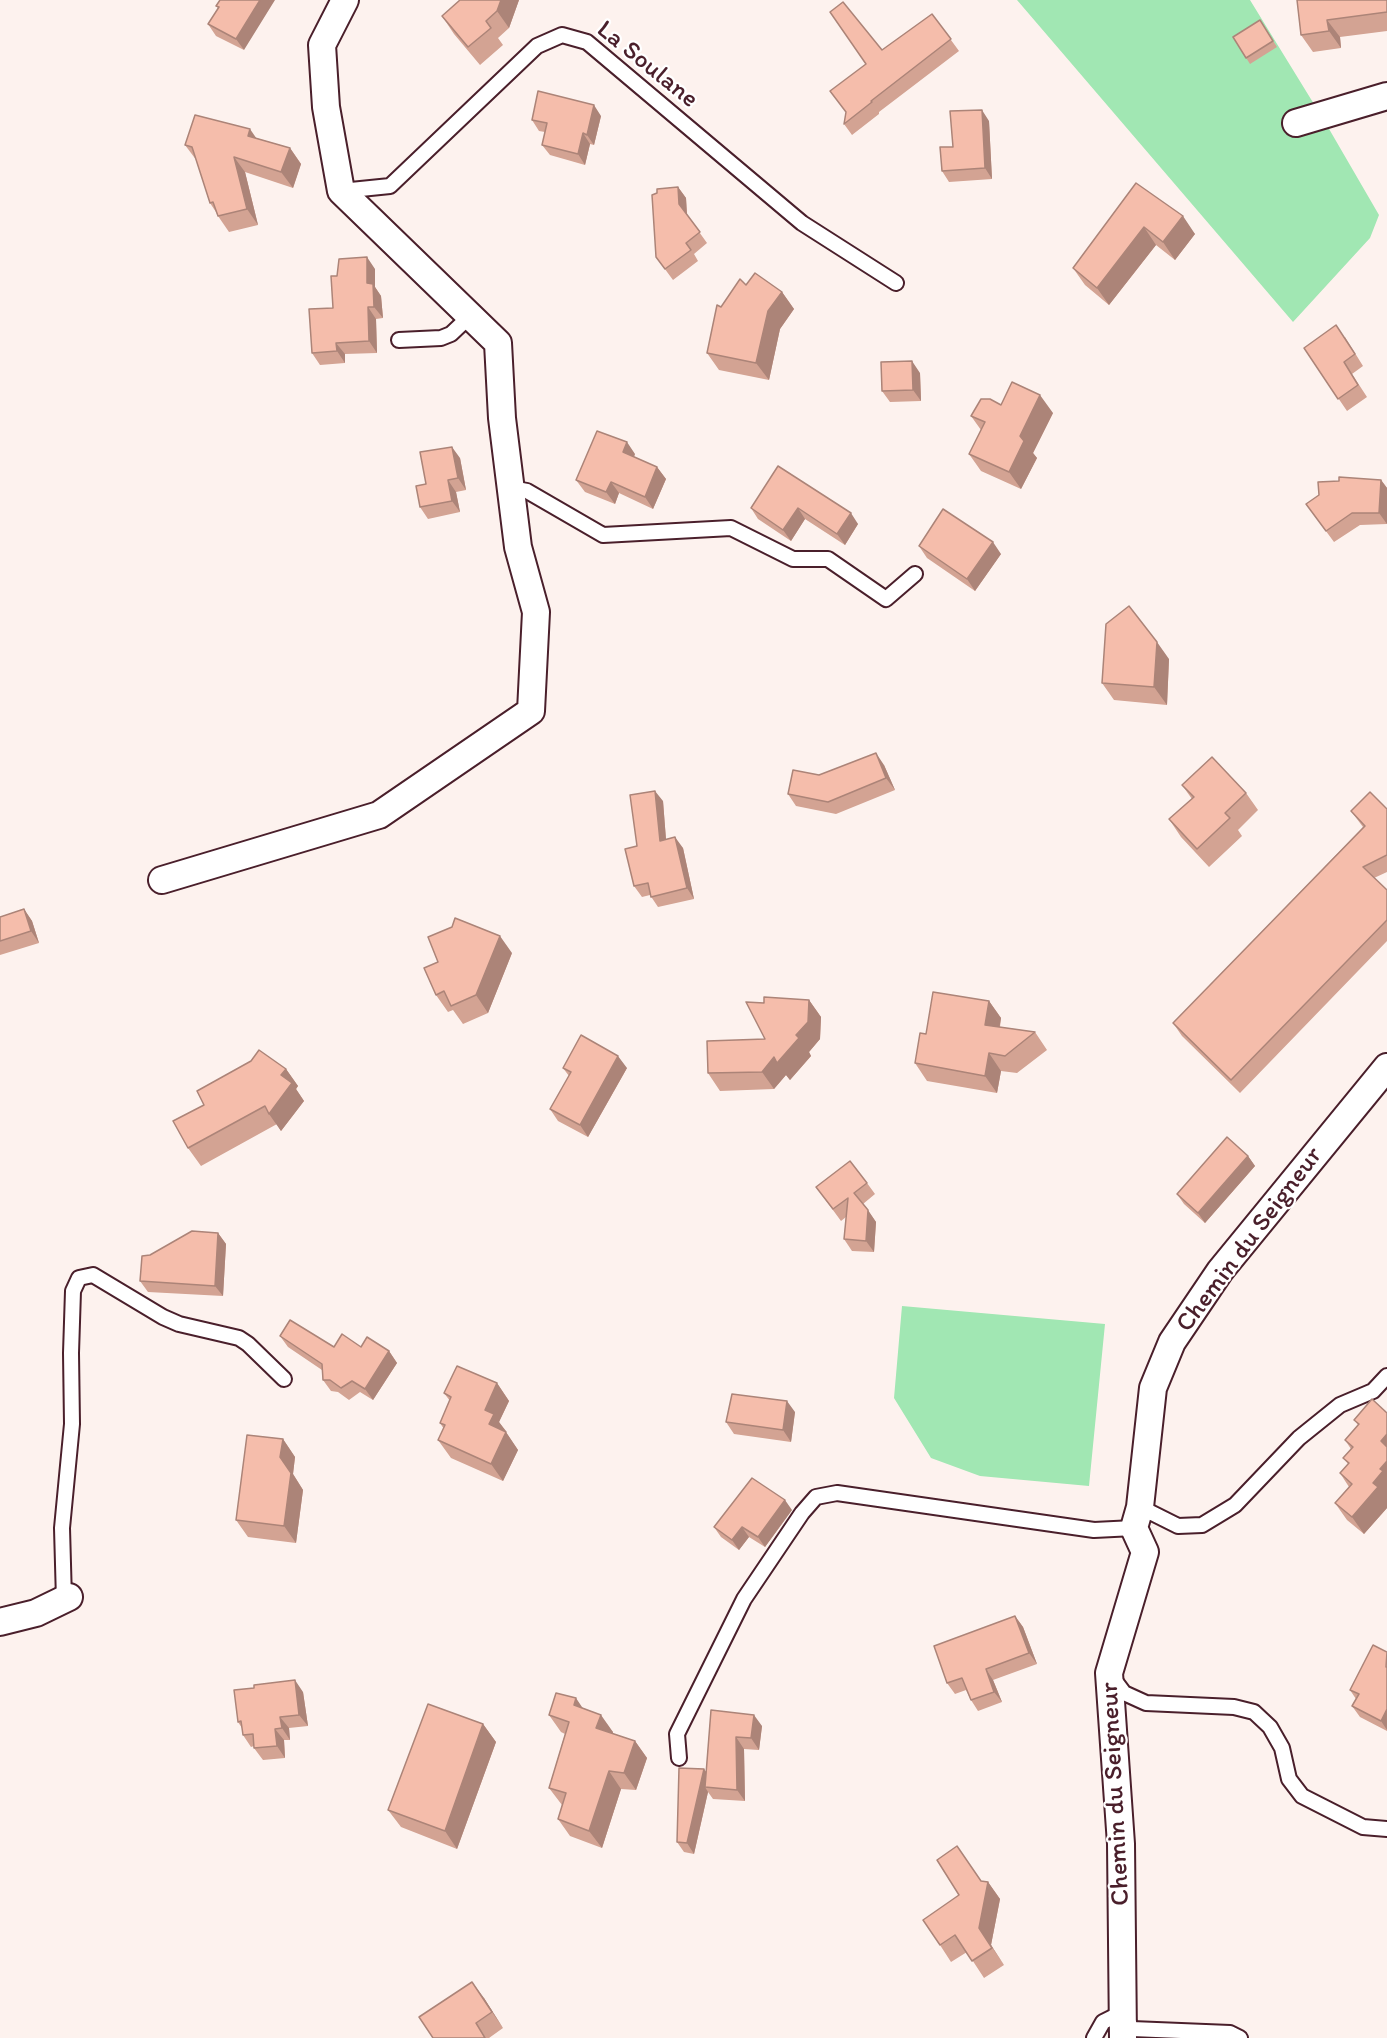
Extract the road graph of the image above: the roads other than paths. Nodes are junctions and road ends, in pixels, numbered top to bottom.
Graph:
1 (345, 0) edge
2 (1387, 96) edge
3 (1296, 123) dead end
4 (341, 191) junction
5 (896, 283) dead end
6 (470, 316) junction
7 (399, 340) dead end
8 (511, 488) junction
9 (915, 574) dead end
10 (162, 880) dead end
11 (1387, 1067) edge
12 (1387, 1376) edge
13 (284, 1379) dead end
14 (1137, 1517) junction
15 (67, 1599) joint
16 (0, 1622) edge
17 (1109, 1673) junction
18 (679, 1758) dead end
19 (1387, 1829) edge
20 (1123, 2012) junction
21 (1094, 2038) edge
22 (1123, 2038) edge
23 (1240, 2038) edge

1 - 4 street
2 - 3 street
4 - 5 lane, La Soulane
4 - 6 street
6 - 7 lane
6 - 8 street
8 - 9 lane
8 - 10 street
11 - 14 street, Chemin du Seigneur
12 - 14 lane
13 - 15 lane
14 - 17 street, Chemin du Seigneur
14 - 18 lane
15 - 16 street
17 - 19 lane
17 - 20 street, Chemin du Seigneur
20 - 21 lane
20 - 22 street, Chemin du Seigneur
20 - 23 lane

